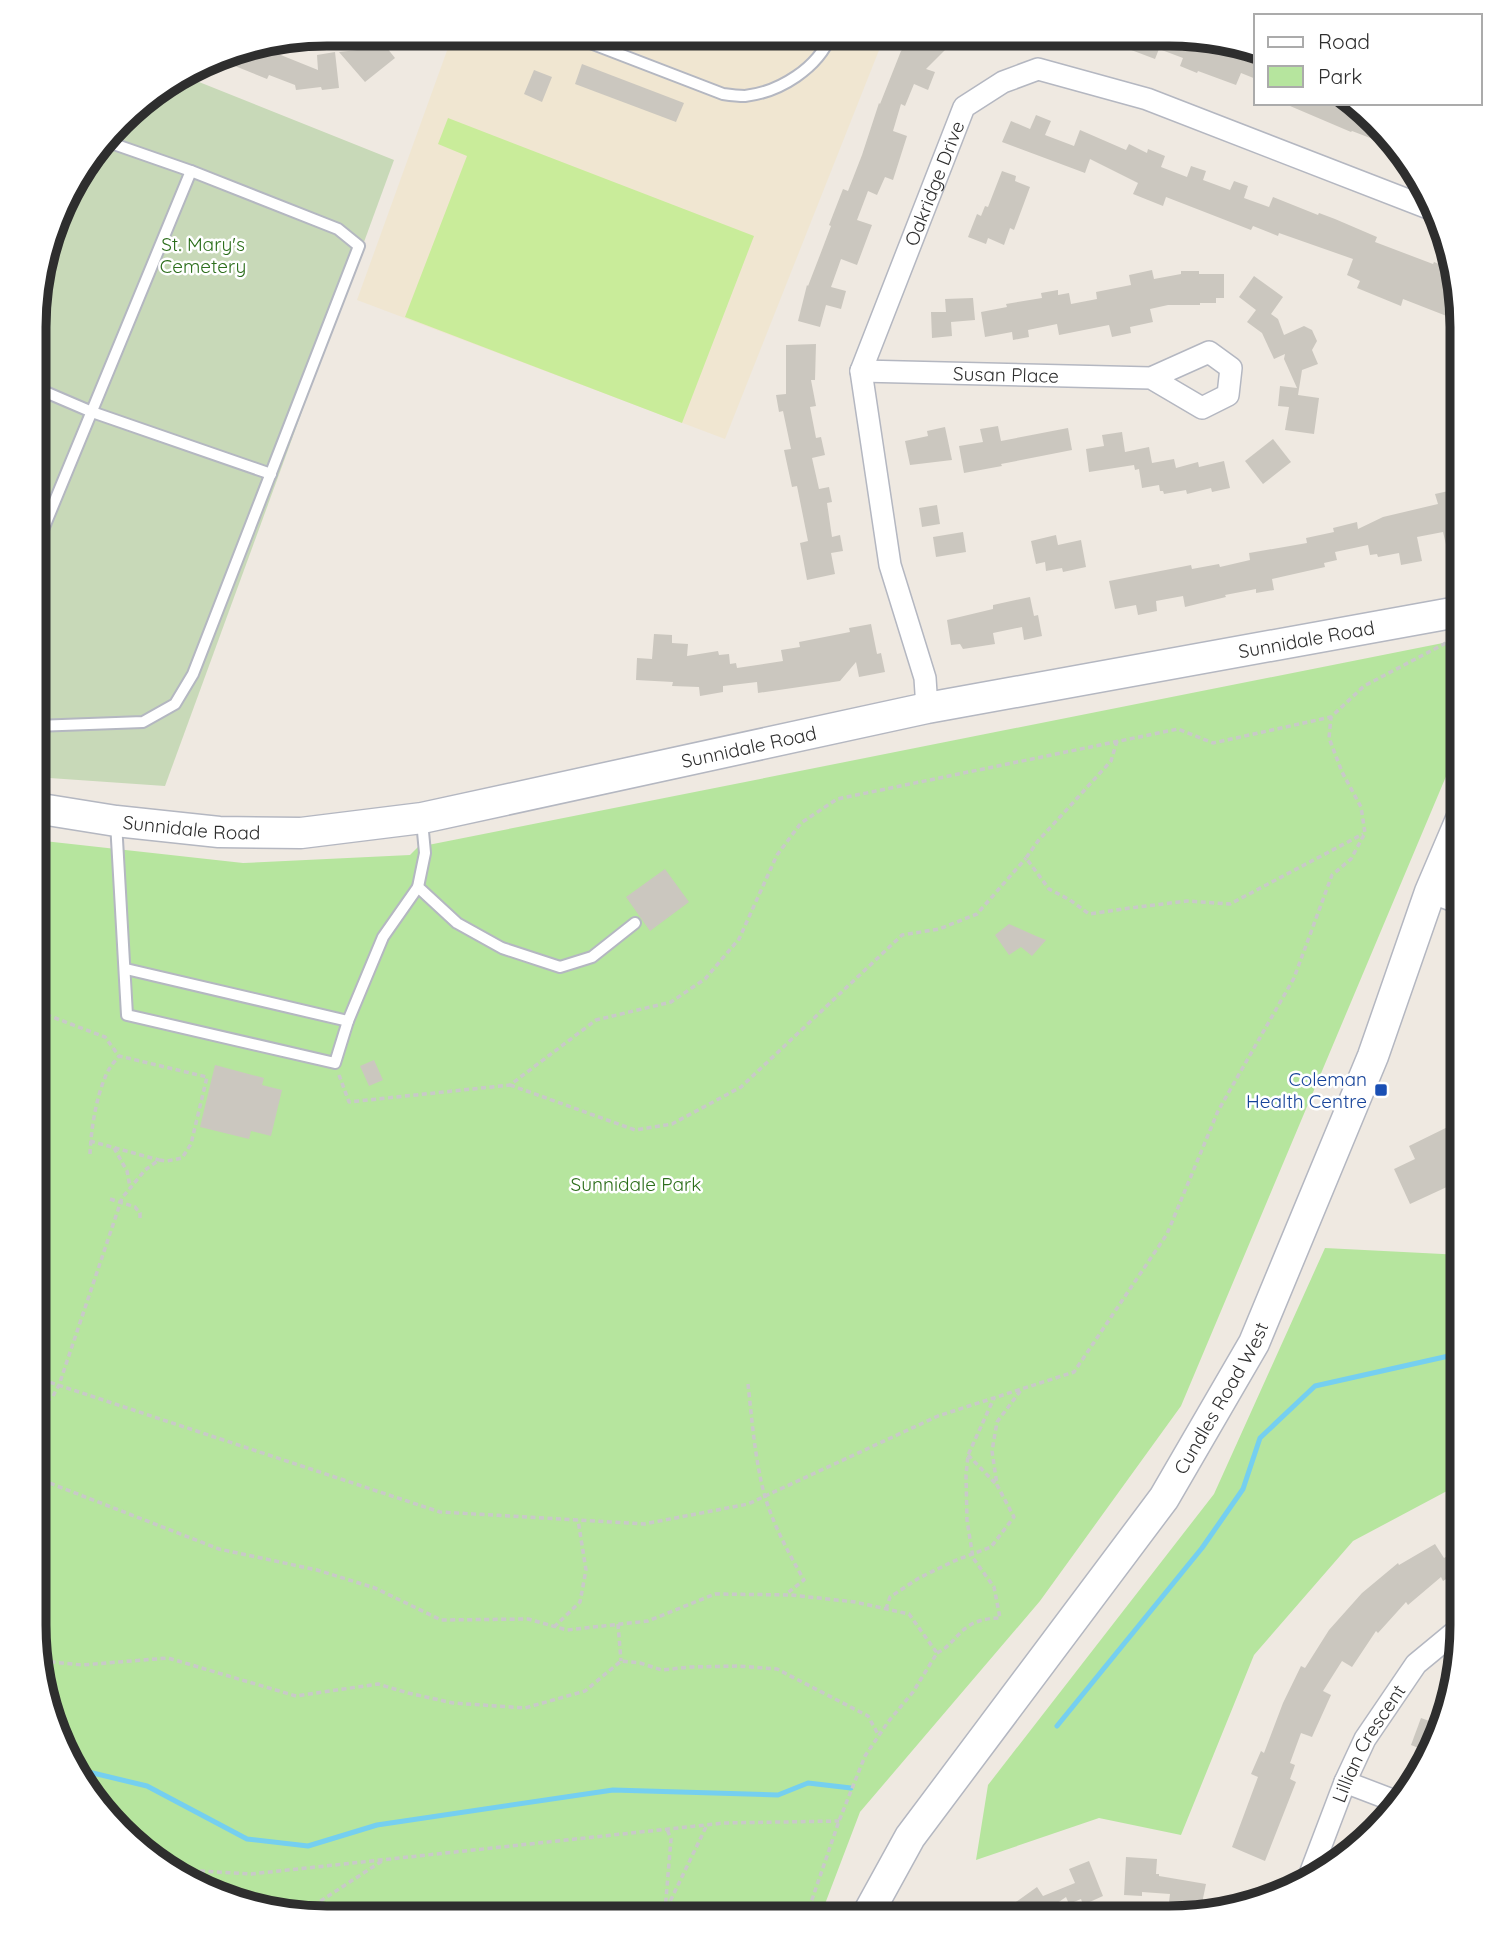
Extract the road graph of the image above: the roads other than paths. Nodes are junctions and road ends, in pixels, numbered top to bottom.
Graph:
1 (598, 46) edge
2 (824, 46) edge
3 (113, 144) edge
4 (191, 171) junction
5 (1424, 206) edge
6 (861, 371) junction
7 (1152, 378) dead end
8 (46, 392) edge
9 (92, 412) junction
10 (271, 474) junction
11 (46, 523) edge
12 (1450, 621) edge
13 (927, 708) junction
14 (46, 726) edge
15 (46, 810) edge
16 (422, 818) junction
17 (116, 821) junction
18 (1450, 845) edge
19 (418, 887) junction
20 (1430, 892) junction
21 (1450, 900) edge
22 (635, 923) dead end
23 (125, 968) junction
24 (348, 1021) junction
25 (1450, 1636) edge
26 (1345, 1782) junction
27 (1390, 1799) edge
28 (1313, 1866) edge
29 (872, 1906) edge

1 - 2 lane
3 - 4 lane
4 - 9 lane
4 - 10 lane
5 - 6 street, Oakridge Drive
6 - 7 street, Susan Place
6 - 13 street
8 - 9 lane
9 - 10 lane
9 - 11 lane
10 - 14 lane
12 - 13 main road, Sunnidale Road
13 - 16 main road, Sunnidale Road
15 - 17 main road, Sunnidale Road
16 - 17 main road, Sunnidale Road
16 - 19 lane
17 - 23 lane
18 - 20 main road, Cundles Road West
19 - 22 lane
19 - 24 lane
20 - 21 street
20 - 29 main road, Cundles Road West
23 - 24 lane
23 - 24 lane
25 - 26 street, Lillian Crescent
26 - 27 street
26 - 28 street, Lillian Crescent

